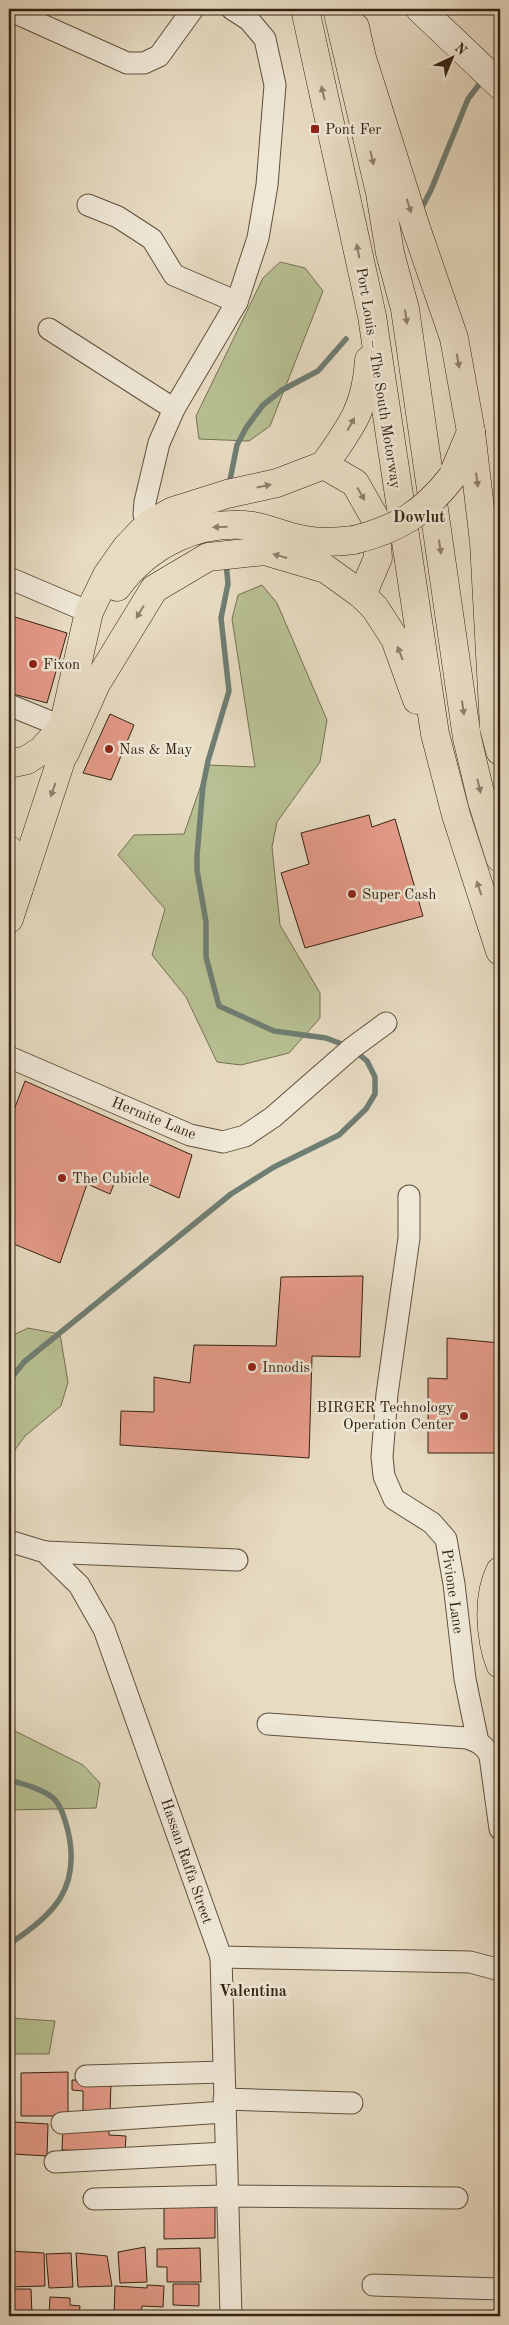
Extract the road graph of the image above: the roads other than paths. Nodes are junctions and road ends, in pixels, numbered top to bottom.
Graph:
1 (193, 9) edge
2 (232, 9) edge
3 (304, 9) edge
4 (337, 9) edge
5 (342, 9) edge
6 (350, 9) edge
7 (420, 9) edge
8 (9, 10) edge
9 (362, 58) junction
10 (500, 85) edge
11 (88, 205) dead end
12 (237, 302) junction
13 (372, 316) junction
14 (49, 329) dead end
15 (174, 410) junction
16 (471, 432) junction
17 (324, 465) junction
18 (148, 525) junction
19 (9, 578) edge
20 (362, 595) junction
21 (89, 612) junction
22 (9, 705) edge
23 (63, 727) junction
24 (500, 751) edge
25 (65, 754) junction
26 (9, 764) edge
27 (456, 815) junction
28 (41, 827) junction
29 (9, 840) edge
30 (9, 850) edge
31 (500, 858) edge
32 (19, 888) junction
33 (9, 919) edge
34 (500, 951) edge
35 (386, 1023) dead end
36 (9, 1057) edge
37 (409, 1196) dead end
38 (9, 1541) edge
39 (44, 1552) junction
40 (237, 1560) dead end
41 (500, 1571) edge
42 (500, 1664) edge
43 (268, 1724) dead end
44 (478, 1742) junction
45 (500, 1829) edge
46 (221, 1957) junction
47 (500, 1970) edge
48 (223, 2072) junction
49 (86, 2076) dead end
50 (352, 2103) dead end
51 (224, 2105) junction
52 (62, 2123) dead end
53 (226, 2153) junction
54 (55, 2162) dead end
55 (227, 2196) junction
56 (457, 2198) dead end
57 (94, 2199) dead end
58 (373, 2285) dead end
59 (500, 2289) edge
60 (231, 2316) edge

1 - 8 street
2 - 12 street
13 -> 3 main road, Port Louis – The South Motorway
4 -> 31 main road
5 - 9 main road
6 - 9 main road
7 - 10 street
9 -> 16 main road
11 - 12 street
12 - 15 street
17 -> 13 main road
13 - 27 main road, Port Louis – The South Motorway
14 - 15 street
15 - 18 street
16 -> 24 main road
16 -> 25 main road, bridge
18 -> 17 main road
17 -> 20 main road
18 - 21 main road
19 - 21 street
20 -> 25 main road
27 -> 20 main road
21 - 23 main road
22 - 23 street
23 - 26 main road
25 -> 28 main road
34 -> 27 main road, Port Louis – The South Motorway
28 - 29 main road
28 - 32 main road
30 - 32 main road
32 - 33 main road
35 - 36 street, Hermite Lane
37 - 44 street, Pivione Lane
38 - 39 street, Hassan Raffa Street
39 - 40 street
39 - 46 street, Hassan Raffa Street
41 - 42 main road
43 - 44 street
44 - 45 street, Pivione Lane
46 - 47 street
46 - 48 street, Hassan Raffa Street
48 - 49 street
48 - 51 street, Hassan Raffa Street
50 - 51 street
51 - 52 street
51 - 53 street, Hassan Raffa Street
53 - 54 street
53 - 55 street, Hassan Raffa Street
55 - 56 street
55 - 57 street
55 - 60 street, Hassan Raffa Street
58 - 59 street

